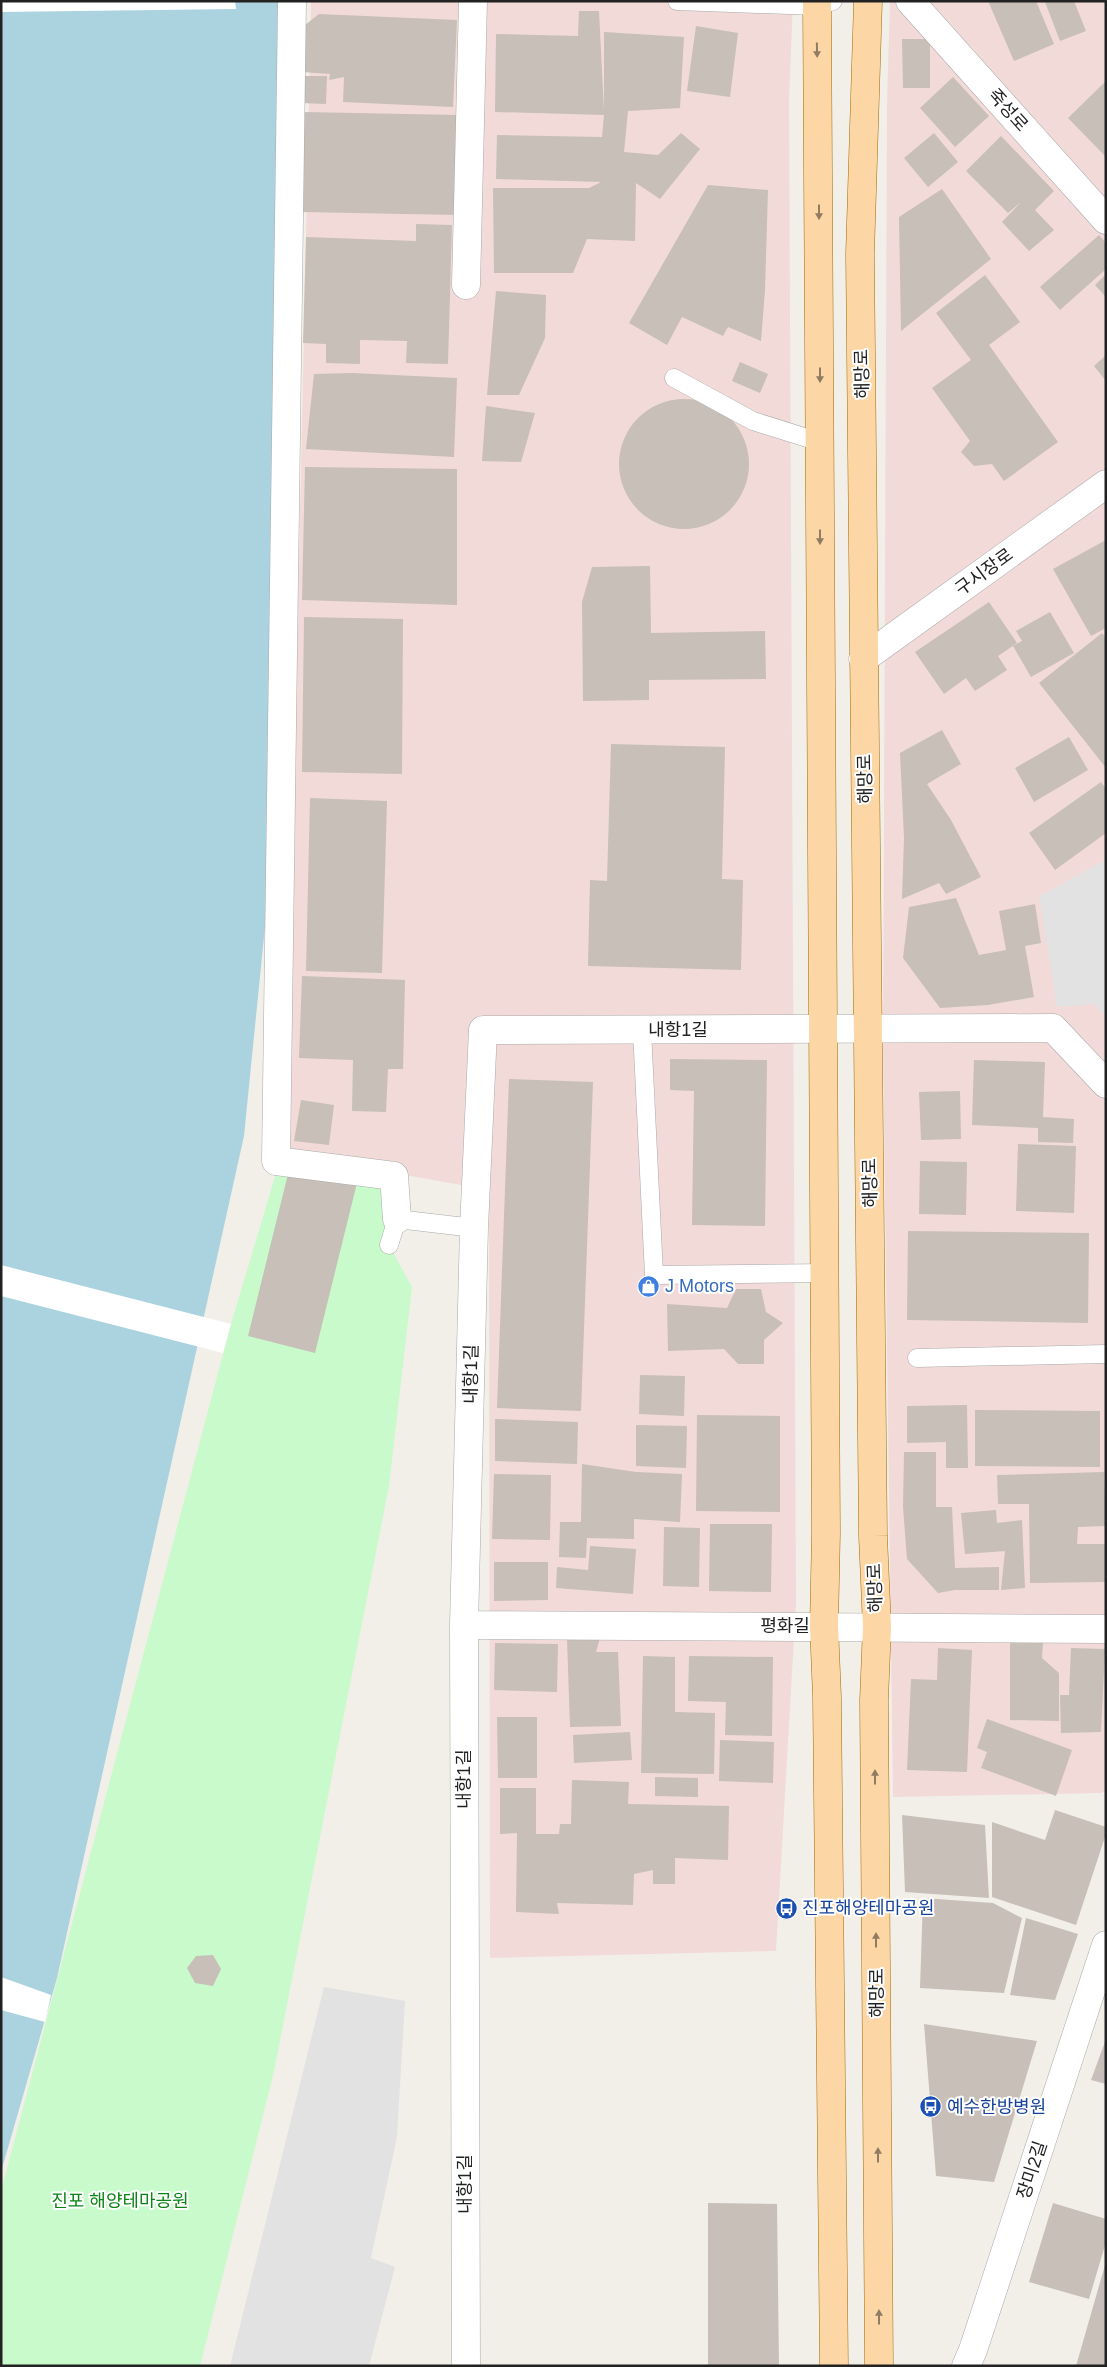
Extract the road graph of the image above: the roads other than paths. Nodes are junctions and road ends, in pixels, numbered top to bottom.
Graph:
1 (292, 1) edge
2 (473, 1) edge
3 (677, 1) edge
4 (868, 1) edge
5 (910, 1) edge
6 (822, 3) edge
7 (1106, 220) edge
8 (466, 285) dead end
9 (674, 378) dead end
10 (820, 442) junction
11 (1106, 484) edge
12 (863, 659) junction
13 (642, 1030) junction
14 (869, 1030) junction
15 (823, 1031) junction
16 (1106, 1084) edge
17 (397, 1219) junction
18 (474, 1228) junction
19 (389, 1245) dead end
20 (824, 1273) junction
21 (1106, 1354) edge
22 (917, 1358) dead end
23 (464, 1625) junction
24 (824, 1626) junction
25 (877, 1627) junction
26 (1106, 1629) edge
27 (1106, 1945) edge
28 (466, 2366) edge
29 (834, 2366) edge
30 (879, 2366) edge
31 (966, 2366) edge

1 - 17 street
2 - 8 street
3 - 6 lane
4 - 12 main road, 해망로
5 - 7 street, 죽성로
6 -> 10 main road
9 - 10 lane
10 -> 15 main road
11 - 12 street, 구시장로
12 - 14 main road, 해망로
13 - 15 street, 내항1길
13 - 18 street, 내항1길
13 - 20 lane
14 - 15 street, 내항1길
14 - 16 street, 내항1길
14 - 25 main road, 해망로
15 - 20 main road
17 - 18 lane
17 - 19 lane
18 - 23 street, 내항1길
20 - 24 main road
21 - 22 lane
23 - 24 street, 평화길
23 - 28 street, 내항1길
24 - 25 street, 평화길
24 - 29 main road
25 - 26 street, 평화길
30 -> 25 main road, 해망로
27 - 31 street, 장미2길

